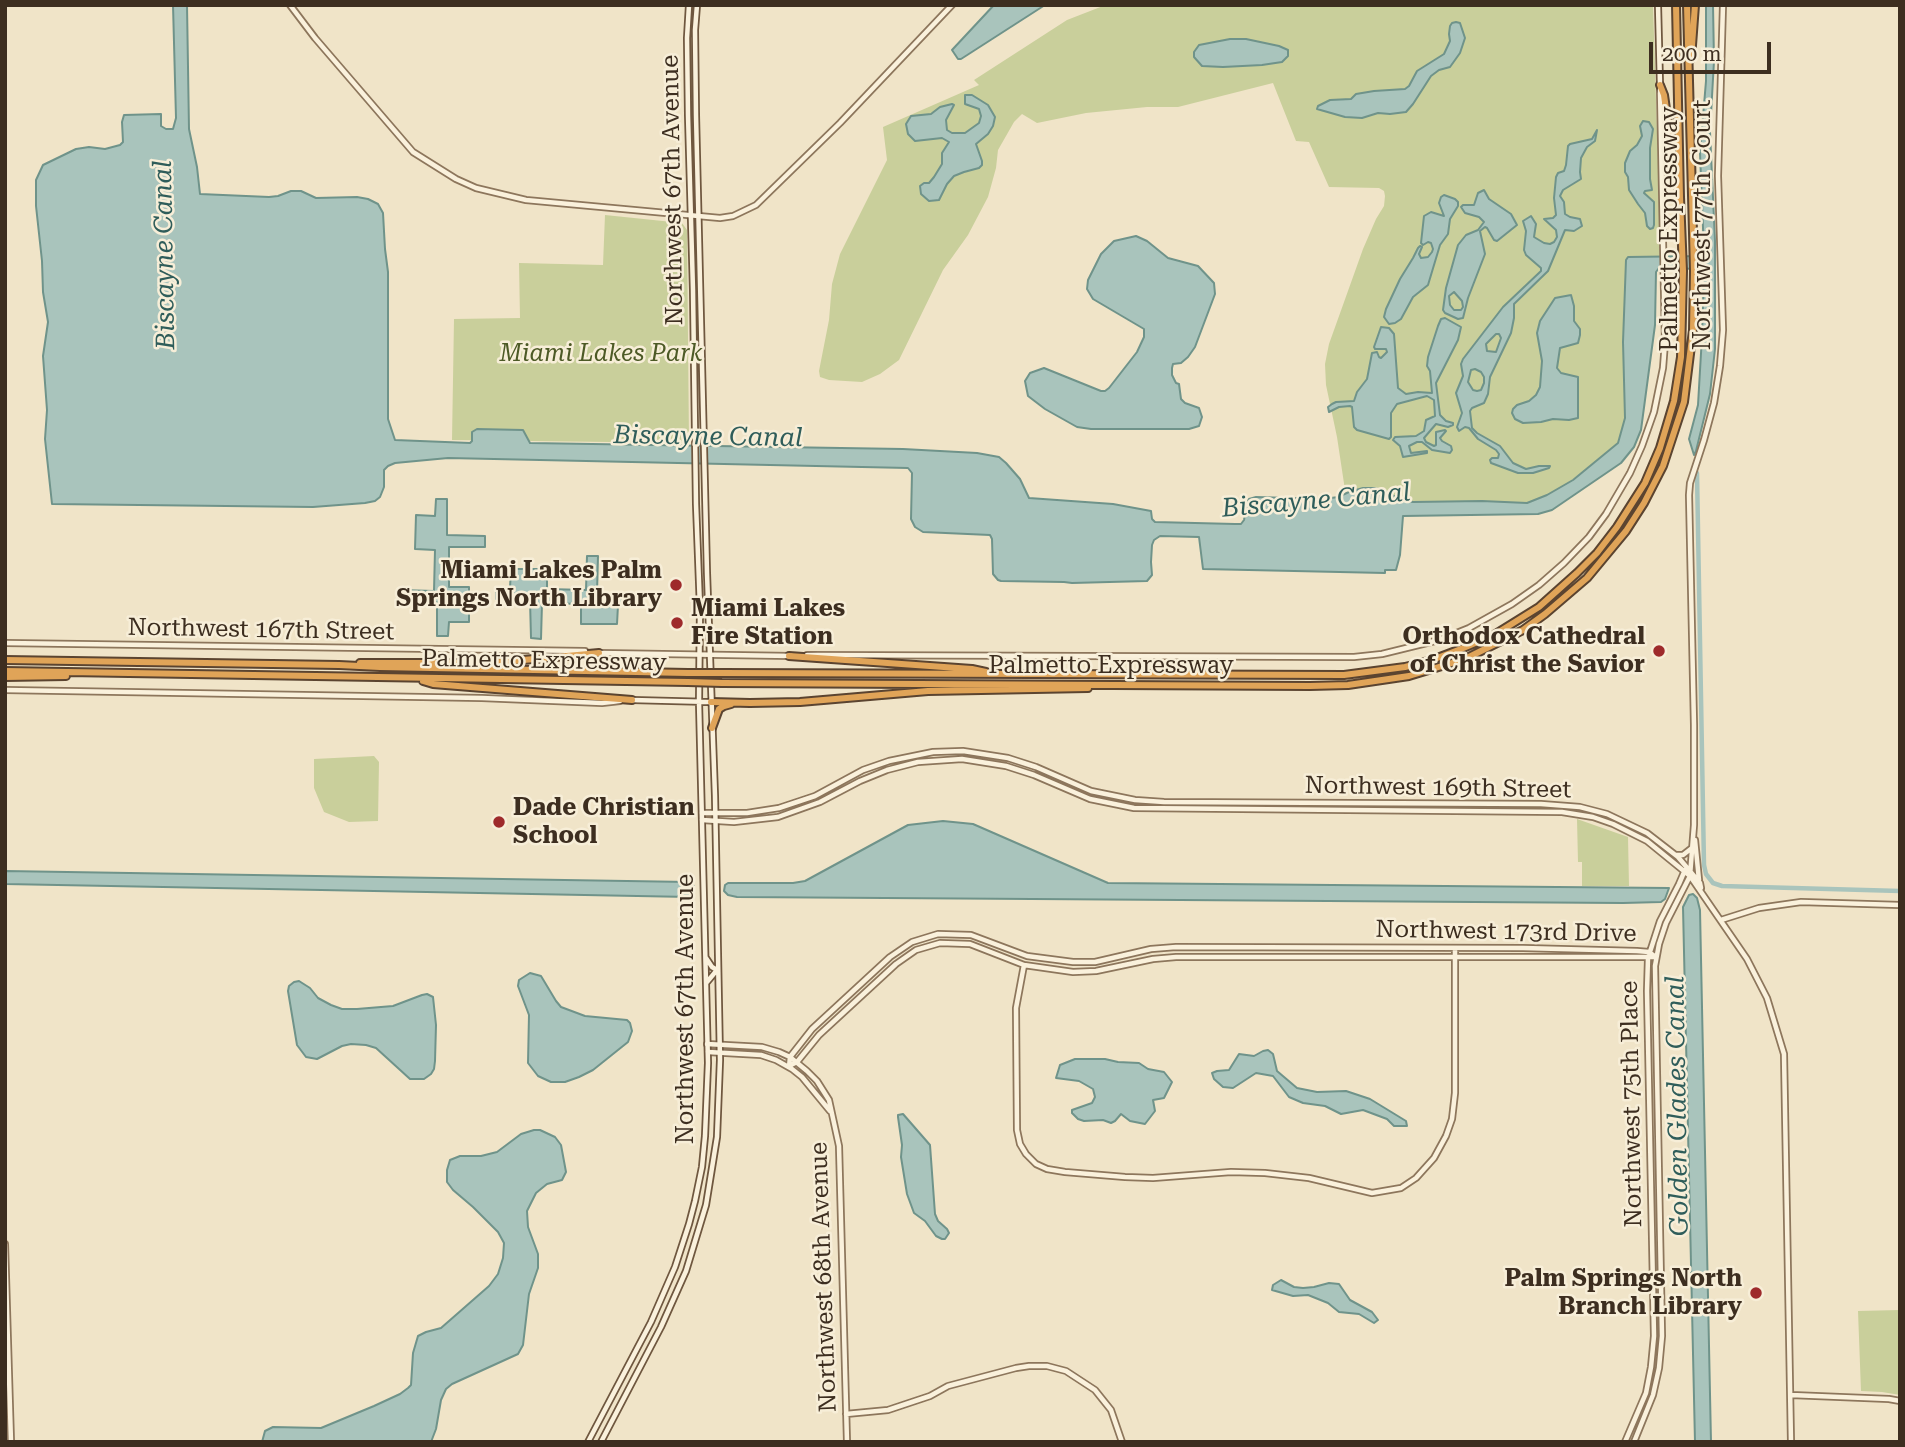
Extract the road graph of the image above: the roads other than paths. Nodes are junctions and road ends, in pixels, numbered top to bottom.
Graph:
1 (290, 5) edge
2 (689, 5) edge
3 (697, 5) edge
4 (952, 5) edge
5 (1658, 5) edge
6 (1687, 5) edge
7 (1695, 5) edge
8 (1723, 5) edge
9 (1676, 7) edge
10 (1689, 75) junction
11 (1660, 85) junction
12 (1680, 197) junction
13 (691, 216) junction
14 (699, 217) junction
15 (701, 306) junction
16 (693, 307) junction
17 (696, 478) junction
18 (705, 491) junction
19 (696, 504) junction
20 (5, 643) edge
21 (599, 653) junction
22 (699, 655) junction
23 (710, 655) junction
24 (789, 656) junction
25 (5, 660) edge
26 (339, 665) junction
27 (5, 671) edge
28 (86, 674) junction
29 (999, 674) junction
30 (5, 677) edge
31 (411, 678) junction
32 (1115, 685) junction
33 (5, 690) edge
34 (632, 700) junction
35 (699, 702) junction
36 (711, 702) junction
37 (737, 703) junction
38 (712, 728) junction
39 (948, 751) junction
40 (946, 759) junction
41 (884, 763) junction
42 (887, 770) junction
43 (702, 813) junction
44 (715, 814) junction
45 (702, 820) junction
46 (715, 822) junction
47 (1694, 825) junction
48 (1692, 847) junction
49 (1676, 855) junction
50 (1691, 860) joint
51 (1678, 865) junction
52 (1688, 871) junction
53 (1679, 884) junction
54 (1700, 887) junction
55 (1685, 890) junction
56 (1900, 905) edge
57 (1721, 920) junction
58 (1455, 948) junction
59 (1650, 952) junction
60 (706, 957) junction
61 (1455, 957) junction
62 (1656, 957) junction
63 (1648, 958) junction
64 (1084, 962) junction
65 (1024, 965) junction
66 (717, 970) junction
67 (1084, 971) junction
68 (706, 983) junction
69 (707, 1044) junction
70 (719, 1044) junction
71 (708, 1052) junction
72 (719, 1052) junction
73 (790, 1057) junction
74 (797, 1062) junction
75 (789, 1067) junction
76 (831, 1112) junction
77 (1652, 1224) junction
78 (1660, 1236) junction
79 (5, 1244) edge
80 (666, 1288) junction
81 (677, 1292) junction
82 (1791, 1395) junction
83 (1900, 1401) edge
84 (846, 1414) junction
85 (11, 1442) edge
86 (588, 1442) edge
87 (601, 1442) edge
88 (847, 1442) edge
89 (1122, 1442) edge
90 (1625, 1442) edge
91 (1634, 1442) edge
92 (1791, 1442) edge

1 - 13 street
2 - 13 street, Northwest 67th Avenue
3 - 14 street, Northwest 67th Avenue
4 - 14 street
5 - 11 street, Northwest 167th Street
6 - 10 highway, Palmetto Expressway
7 - 10 highway
8 - 47 street, Northwest 77th Court
9 - 12 highway, Palmetto Expressway
10 - 32 highway, Palmetto Expressway
11 - 12 highway
11 - 24 street, Northwest 167th Street
12 - 29 highway, Palmetto Expressway
13 - 14 street
13 - 16 street, Northwest 67th Avenue
14 - 15 street, Northwest 67th Avenue
15 - 16 street
15 - 18 street, Northwest 67th Avenue
16 - 17 street, Northwest 67th Avenue
17 - 18 street
17 - 19 street, Northwest 67th Avenue
18 - 19 street
18 - 23 street, Northwest 67th Avenue
19 - 22 street, Northwest 67th Avenue
20 - 21 street, Northwest 167th Street
21 - 22 street, Northwest 167th Street
21 - 26 highway
22 - 23 street, Northwest 167th Street
22 - 35 street, Northwest 67th Avenue
23 - 24 street, Northwest 167th Street
23 - 36 street, Northwest 67th Avenue
24 - 29 highway
25 - 26 highway, Palmetto Expressway
26 - 29 highway, Palmetto Expressway, bridge
27 - 28 highway, Palmetto Expressway
28 - 30 highway
28 - 31 highway, Palmetto Expressway
31 - 32 highway, Palmetto Expressway, bridge
31 - 34 highway
32 - 37 highway
33 - 34 street
34 - 35 street
35 - 36 street
35 - 43 street, Northwest 67th Avenue
36 - 37 highway
36 - 38 street, Northwest 67th Avenue
37 - 38 highway
38 - 44 street, Northwest 67th Avenue
39 - 40 street
39 - 41 street, Northwest 169th Street
39 - 49 street, Northwest 169th Street
40 - 42 street, Northwest 169th Street
40 - 51 street, Northwest 169th Street
41 - 42 street
41 - 44 street, Northwest 169th Street
42 - 46 street, Northwest 169th Street
43 - 44 street, Northwest 169th Street
43 - 45 street, Northwest 67th Avenue
44 - 46 street, Northwest 67th Avenue
45 - 46 street, Northwest 169th Street
45 - 60 street, Northwest 67th Avenue
46 - 66 street, Northwest 67th Avenue
47 - 48 street, Northwest 77th Court
47 - 54 street
48 - 49 street
48 - 50 street, Northwest 77th Court
49 - 52 street, Northwest 169th Street
50 - 52 street, Northwest 75th Place
51 - 52 street, Northwest 169th Street
51 - 53 street
52 - 53 street, Northwest 75th Place
52 - 54 street, Northwest 169th Street
52 - 55 street, Northwest 75th Place
53 - 59 street, Northwest 75th Place
54 - 55 street
54 - 57 street, Northwest 169th Street
55 - 62 street, Northwest 75th Place
56 - 57 street
57 - 82 street, Northwest 169th Street
58 - 59 street, Northwest 173rd Drive
58 - 61 street
58 - 64 street, Northwest 173rd Drive
59 - 62 street, Northwest 173rd Drive
59 - 63 street, Northwest 75th Place
60 - 66 street
60 - 68 street, Northwest 67th Avenue
61 - 63 street, Northwest 173rd Drive
61 - 65 street
61 - 67 street, Northwest 173rd Drive
62 - 63 street, Northwest 173rd Drive
62 - 78 street, Northwest 75th Place
63 - 77 street, Northwest 75th Place
64 - 67 street
64 - 73 street, Northwest 173rd Drive
65 - 67 street, Northwest 173rd Drive
65 - 74 street, Northwest 173rd Drive
66 - 68 street
66 - 70 street, Northwest 67th Avenue
68 - 69 street, Northwest 67th Avenue
69 - 70 street
69 - 71 street, Northwest 67th Avenue
70 - 72 street, Northwest 67th Avenue
70 - 73 street
71 - 72 street
71 - 80 street, Northwest 67th Avenue
72 - 75 street
72 - 81 street, Northwest 67th Avenue
73 - 74 street
73 - 75 street
74 - 75 street, Northwest 173rd Drive
74 - 76 street
75 - 76 street
76 - 84 street, Northwest 68th Avenue
77 - 78 street
77 - 90 street, Northwest 75th Place
78 - 91 street, Northwest 75th Place
79 - 85 street
80 - 81 street
80 - 86 street, Northwest 67th Avenue
81 - 87 street, Northwest 67th Avenue
82 - 83 street
82 - 92 street, Northwest 169th Street
84 - 88 street, Northwest 68th Avenue
84 - 89 street

